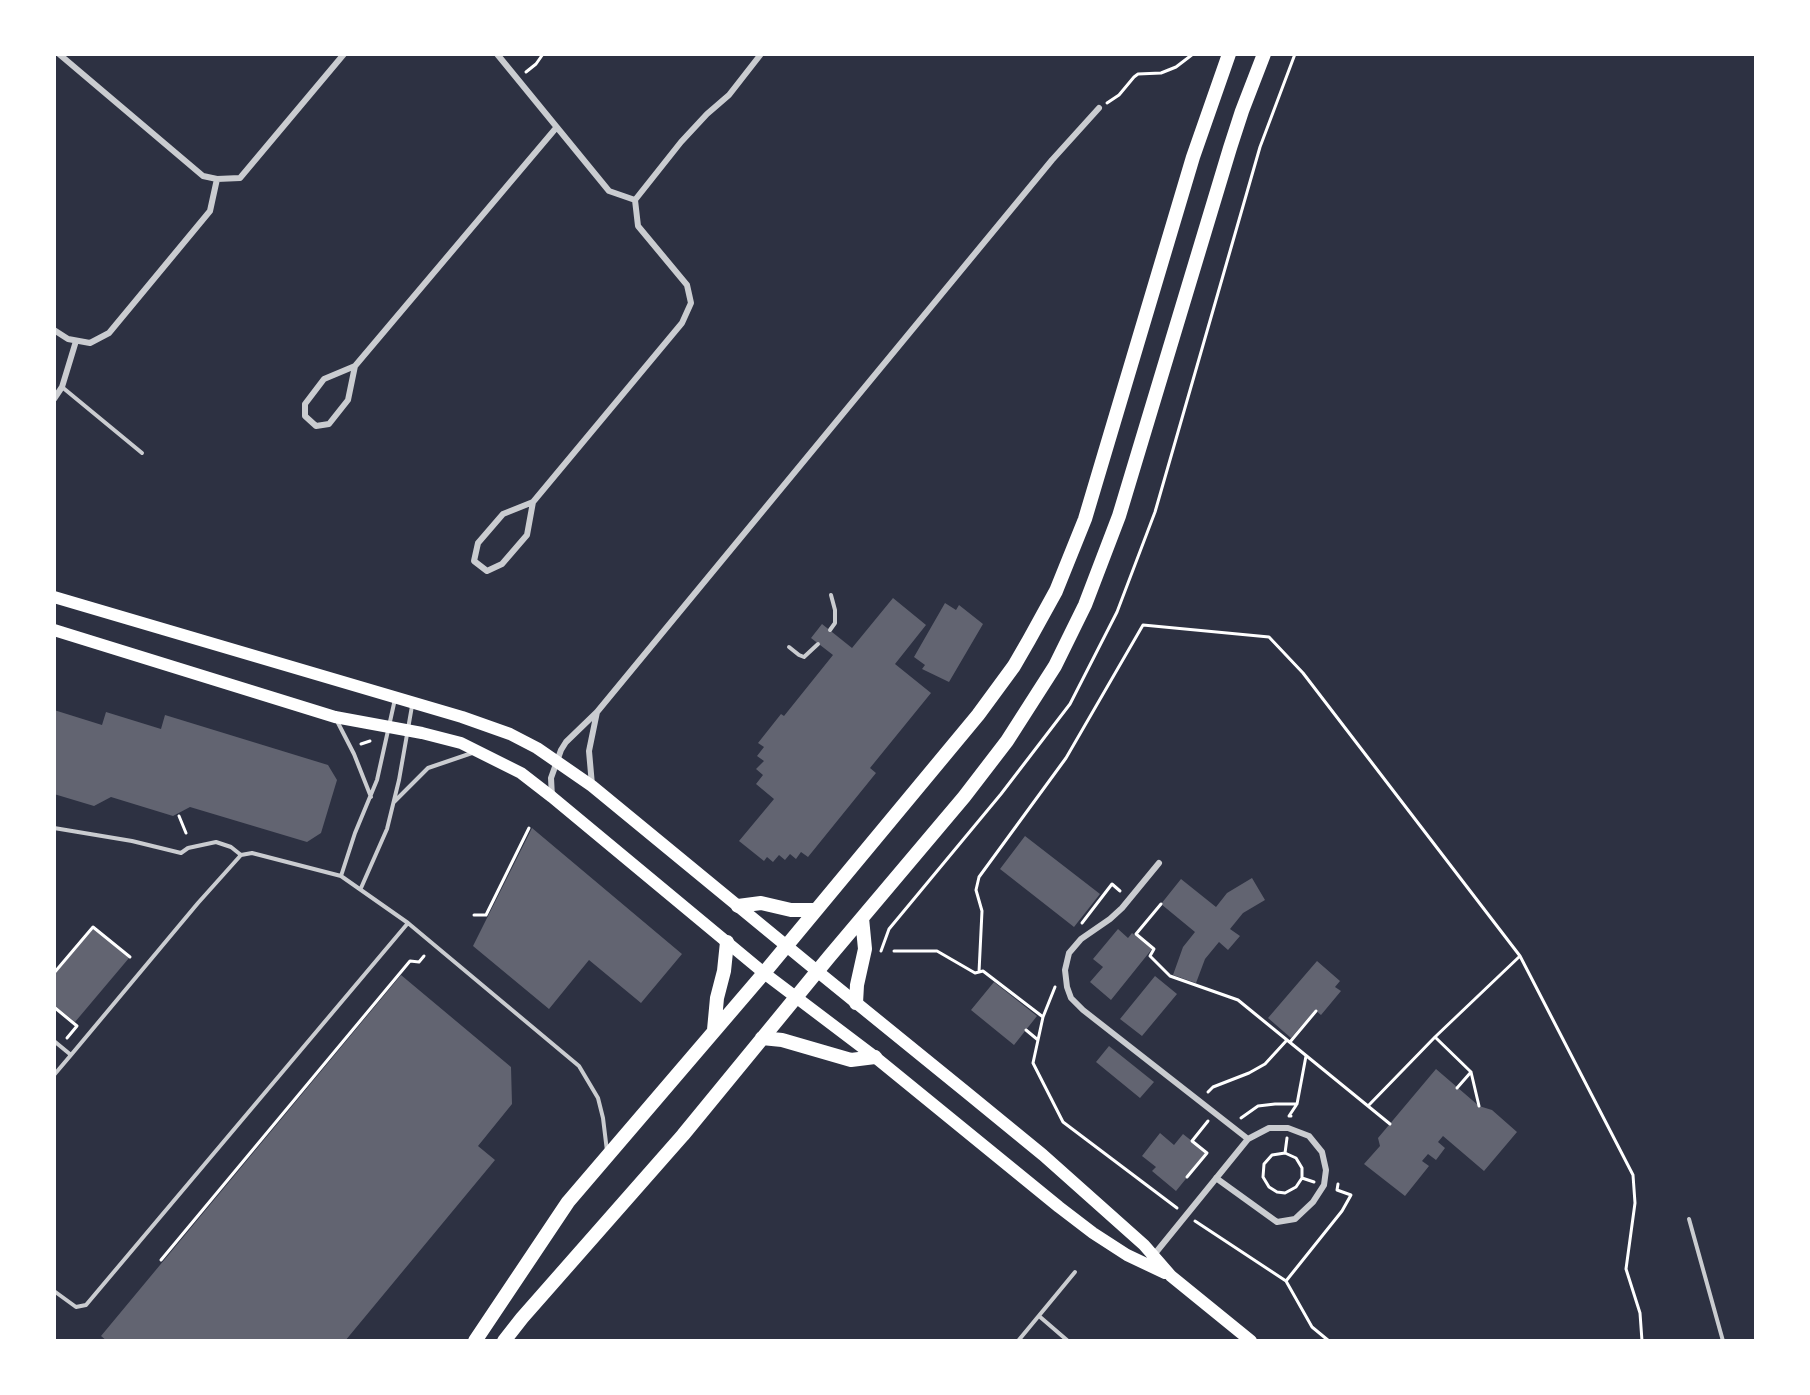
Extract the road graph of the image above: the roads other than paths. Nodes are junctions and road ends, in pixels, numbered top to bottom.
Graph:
1 (59, 54) edge
2 (344, 54) edge
3 (497, 54) edge
4 (761, 54) edge
5 (1229, 54) edge
6 (1264, 54) edge
7 (1099, 108) road end
8 (556, 128) junction
9 (217, 179) junction
10 (635, 200) junction
11 (54, 330) edge
12 (76, 341) junction
13 (355, 366) junction
14 (62, 387) junction
15 (54, 399) edge
16 (142, 453) dead end
17 (533, 502) junction
18 (831, 595) dead end
19 (54, 597) edge
20 (54, 630) edge
21 (830, 630) dead end
22 (818, 644) dead end
23 (789, 647) dead end
24 (395, 696) junction
25 (413, 702) junction
26 (597, 712) junction
27 (335, 717) junction
28 (389, 728) junction
29 (408, 731) junction
30 (478, 750) junction
31 (557, 760) junction
32 (592, 786) junction
33 (552, 796) junction
34 (371, 798) junction
35 (393, 802) junction
36 (54, 828) edge
37 (240, 855) junction
38 (1159, 863) dead end
39 (341, 876) junction
40 (361, 888) junction
41 (738, 906) junction
42 (816, 910) junction
43 (861, 918) junction
44 (408, 922) junction
45 (727, 942) junction
46 (786, 946) junction
47 (817, 971) junction
48 (764, 973) junction
49 (795, 997) junction
50 (856, 1003) junction
51 (714, 1030) junction
52 (762, 1038) junction
53 (54, 1041) edge
54 (71, 1055) junction
55 (874, 1057) junction
56 (54, 1075) edge
57 (1248, 1139) junction
58 (607, 1155) junction
59 (1216, 1178) junction
60 (1689, 1219) dead end
61 (1153, 1256) junction
62 (1075, 1272) dead end
63 (1172, 1276) junction
64 (54, 1292) edge
65 (1039, 1316) junction
66 (475, 1341) edge
67 (504, 1341) edge
68 (1018, 1341) edge
69 (1068, 1341) edge
70 (1251, 1341) edge
71 (1723, 1341) edge

1 - 9 street
2 - 9 street
3 - 8 street
4 - 10 street
5 - 42 main road
6 - 43 main road
7 - 26 street
8 - 10 street
8 - 13 street
9 - 12 street
10 - 17 street
11 - 12 street
12 - 14 street
13 - 13 street
14 - 15 street
14 - 16 lane
17 - 17 street
18 - 21 lane
19 - 24 main road
20 - 27 main road
22 - 23 lane
24 - 25 main road
24 - 28 lane
25 - 29 lane
25 - 31 main road
26 - 31 street
26 - 32 street
27 - 28 main road
27 - 34 lane
28 - 29 main road
28 - 34 lane
29 - 30 main road
29 - 35 lane
30 - 33 main road
30 - 35 lane
31 - 32 main road
31 - 33 street
32 - 41 main road
33 - 45 main road
34 - 39 lane
35 - 40 lane
36 - 37 lane
37 - 39 lane
37 - 54 lane
38 - 57 street
39 - 40 lane
40 - 44 lane
41 - 42 main road
41 - 46 main road
42 - 46 main road
43 - 47 main road
43 - 50 main road
44 - 58 lane
44 - 64 lane
45 - 48 main road
45 - 51 main road
46 - 47 main road
46 - 48 main road
47 - 49 main road
47 - 50 main road
48 - 49 main road
48 - 51 main road
49 - 52 main road
49 - 55 main road
50 - 61 main road
51 - 58 main road
52 - 55 main road
52 - 67 main road
53 - 54 lane
54 - 56 lane
55 - 63 main road
57 - 59 street
57 - 59 street
58 - 66 main road
59 - 61 street
60 - 71 lane
61 - 63 main road
62 - 65 lane
63 - 70 main road
65 - 68 lane
65 - 69 lane

